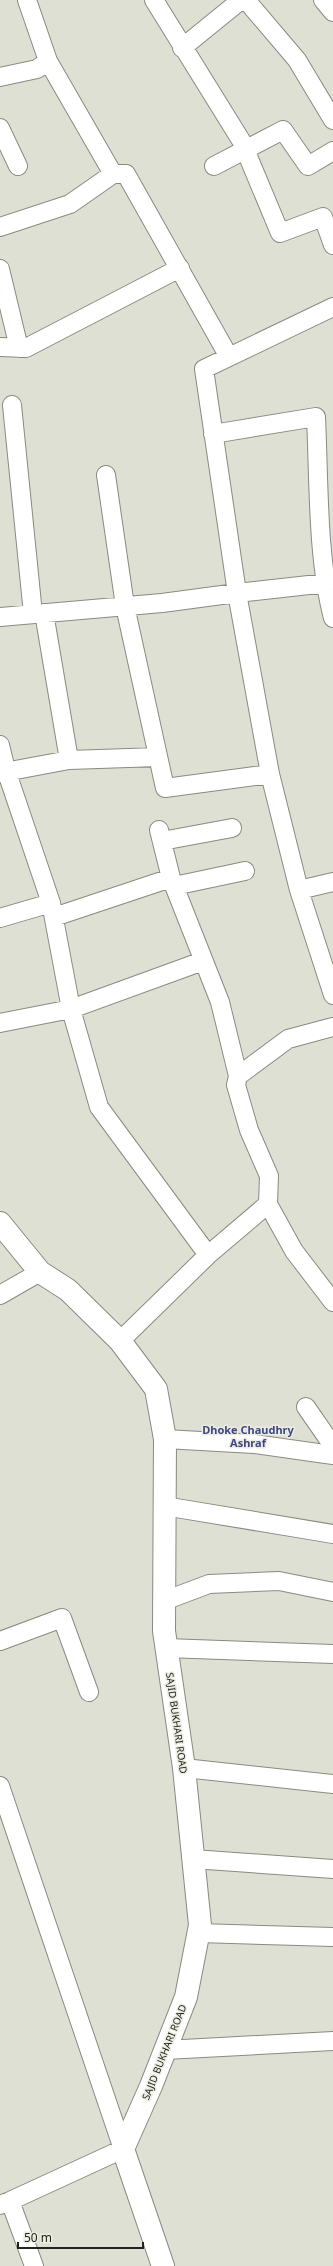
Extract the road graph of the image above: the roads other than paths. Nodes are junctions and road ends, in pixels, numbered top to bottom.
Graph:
1 (27, 0) edge
2 (154, 0) edge
3 (241, 0) edge
4 (246, 0) edge
5 (323, 0) edge
6 (333, 12) edge
7 (182, 48) junction
8 (48, 60) junction
9 (0, 77) edge
10 (333, 120) edge
11 (0, 128) edge
12 (245, 150) junction
13 (333, 151) edge
14 (18, 166) dead end
15 (214, 166) dead end
16 (113, 174) junction
17 (0, 227) edge
18 (333, 245) edge
19 (180, 268) junction
20 (0, 269) edge
21 (333, 307) edge
22 (0, 347) edge
23 (19, 348) junction
24 (229, 357) junction
25 (12, 405) dead end
26 (213, 434) junction
27 (106, 475) dead end
28 (327, 583) junction
29 (237, 593) junction
30 (125, 606) junction
31 (39, 614) junction
32 (0, 617) edge
33 (333, 618) edge
34 (0, 745) edge
35 (158, 757) junction
36 (69, 760) junction
37 (3, 771) edge
38 (270, 774) junction
39 (232, 828) dead end
40 (245, 871) dead end
41 (172, 882) junction
42 (333, 882) edge
43 (299, 890) junction
44 (52, 910) junction
45 (0, 918) edge
46 (203, 961) junction
47 (333, 995) edge
48 (71, 1009) junction
49 (0, 1023) edge
50 (333, 1026) edge
51 (238, 1076) junction
52 (268, 1204) junction
53 (0, 1223) edge
54 (208, 1255) junction
55 (40, 1272) junction
56 (0, 1296) edge
57 (333, 1302) edge
58 (120, 1341) junction
59 (306, 1407) dead end
60 (165, 1439) junction
61 (333, 1446) edge
62 (333, 1455) edge
63 (164, 1506) junction
64 (333, 1533) edge
65 (333, 1592) edge
66 (164, 1601) junction
67 (0, 1641) edge
68 (166, 1648) junction
69 (333, 1654) edge
70 (89, 1692) dead end
71 (184, 1768) junction
72 (333, 1784) edge
73 (0, 1786) edge
74 (193, 1859) junction
75 (333, 1869) edge
76 (199, 1933) junction
77 (333, 1936) edge
78 (333, 2041) edge
79 (165, 2050) junction
80 (123, 2149) junction
81 (5, 2203) edge
82 (34, 2266) edge
83 (163, 2266) edge

1 - 8 street
2 - 7 street
3 - 7 street
4 - 10 street
5 - 6 street
7 - 12 street
8 - 9 street
8 - 16 street
11 - 14 street
12 - 13 street
12 - 15 street
12 - 18 street
16 - 17 street
16 - 19 street
19 - 23 street
19 - 24 street
20 - 23 street
21 - 24 street
22 - 23 street
24 - 26 street
25 - 31 street
26 - 28 street
26 - 29 street
27 - 30 street
28 - 29 street
28 - 33 street
29 - 30 street
29 - 38 street
30 - 31 street
30 - 35 street
31 - 32 street
31 - 36 street
34 - 37 street
35 - 36 street
35 - 38 street
36 - 37 street
37 - 44 street
38 - 43 street
39 - 41 street
40 - 41 street
41 - 44 street
41 - 46 street
42 - 43 street
43 - 47 street
44 - 45 street
44 - 48 street
46 - 48 street
46 - 51 street
48 - 49 street
48 - 54 street
50 - 51 street
51 - 52 street
52 - 54 street
52 - 57 street
53 - 55 street, SAJID BUKHARI ROAD
54 - 58 street
55 - 56 street
55 - 58 street, SAJID BUKHARI ROAD
58 - 60 street, SAJID BUKHARI ROAD
59 - 61 street
60 - 62 street
60 - 63 street, SAJID BUKHARI ROAD
63 - 64 street
63 - 66 street, SAJID BUKHARI ROAD
65 - 66 street
66 - 68 street, SAJID BUKHARI ROAD
67 - 70 street
68 - 69 street
68 - 71 street, SAJID BUKHARI ROAD
71 - 72 street
71 - 74 street, SAJID BUKHARI ROAD
73 - 80 street
74 - 75 street
74 - 76 street, SAJID BUKHARI ROAD
76 - 77 street
76 - 79 street, SAJID BUKHARI ROAD
78 - 79 street
79 - 80 street, SAJID BUKHARI ROAD
80 - 81 street
80 - 83 street
81 - 82 street

